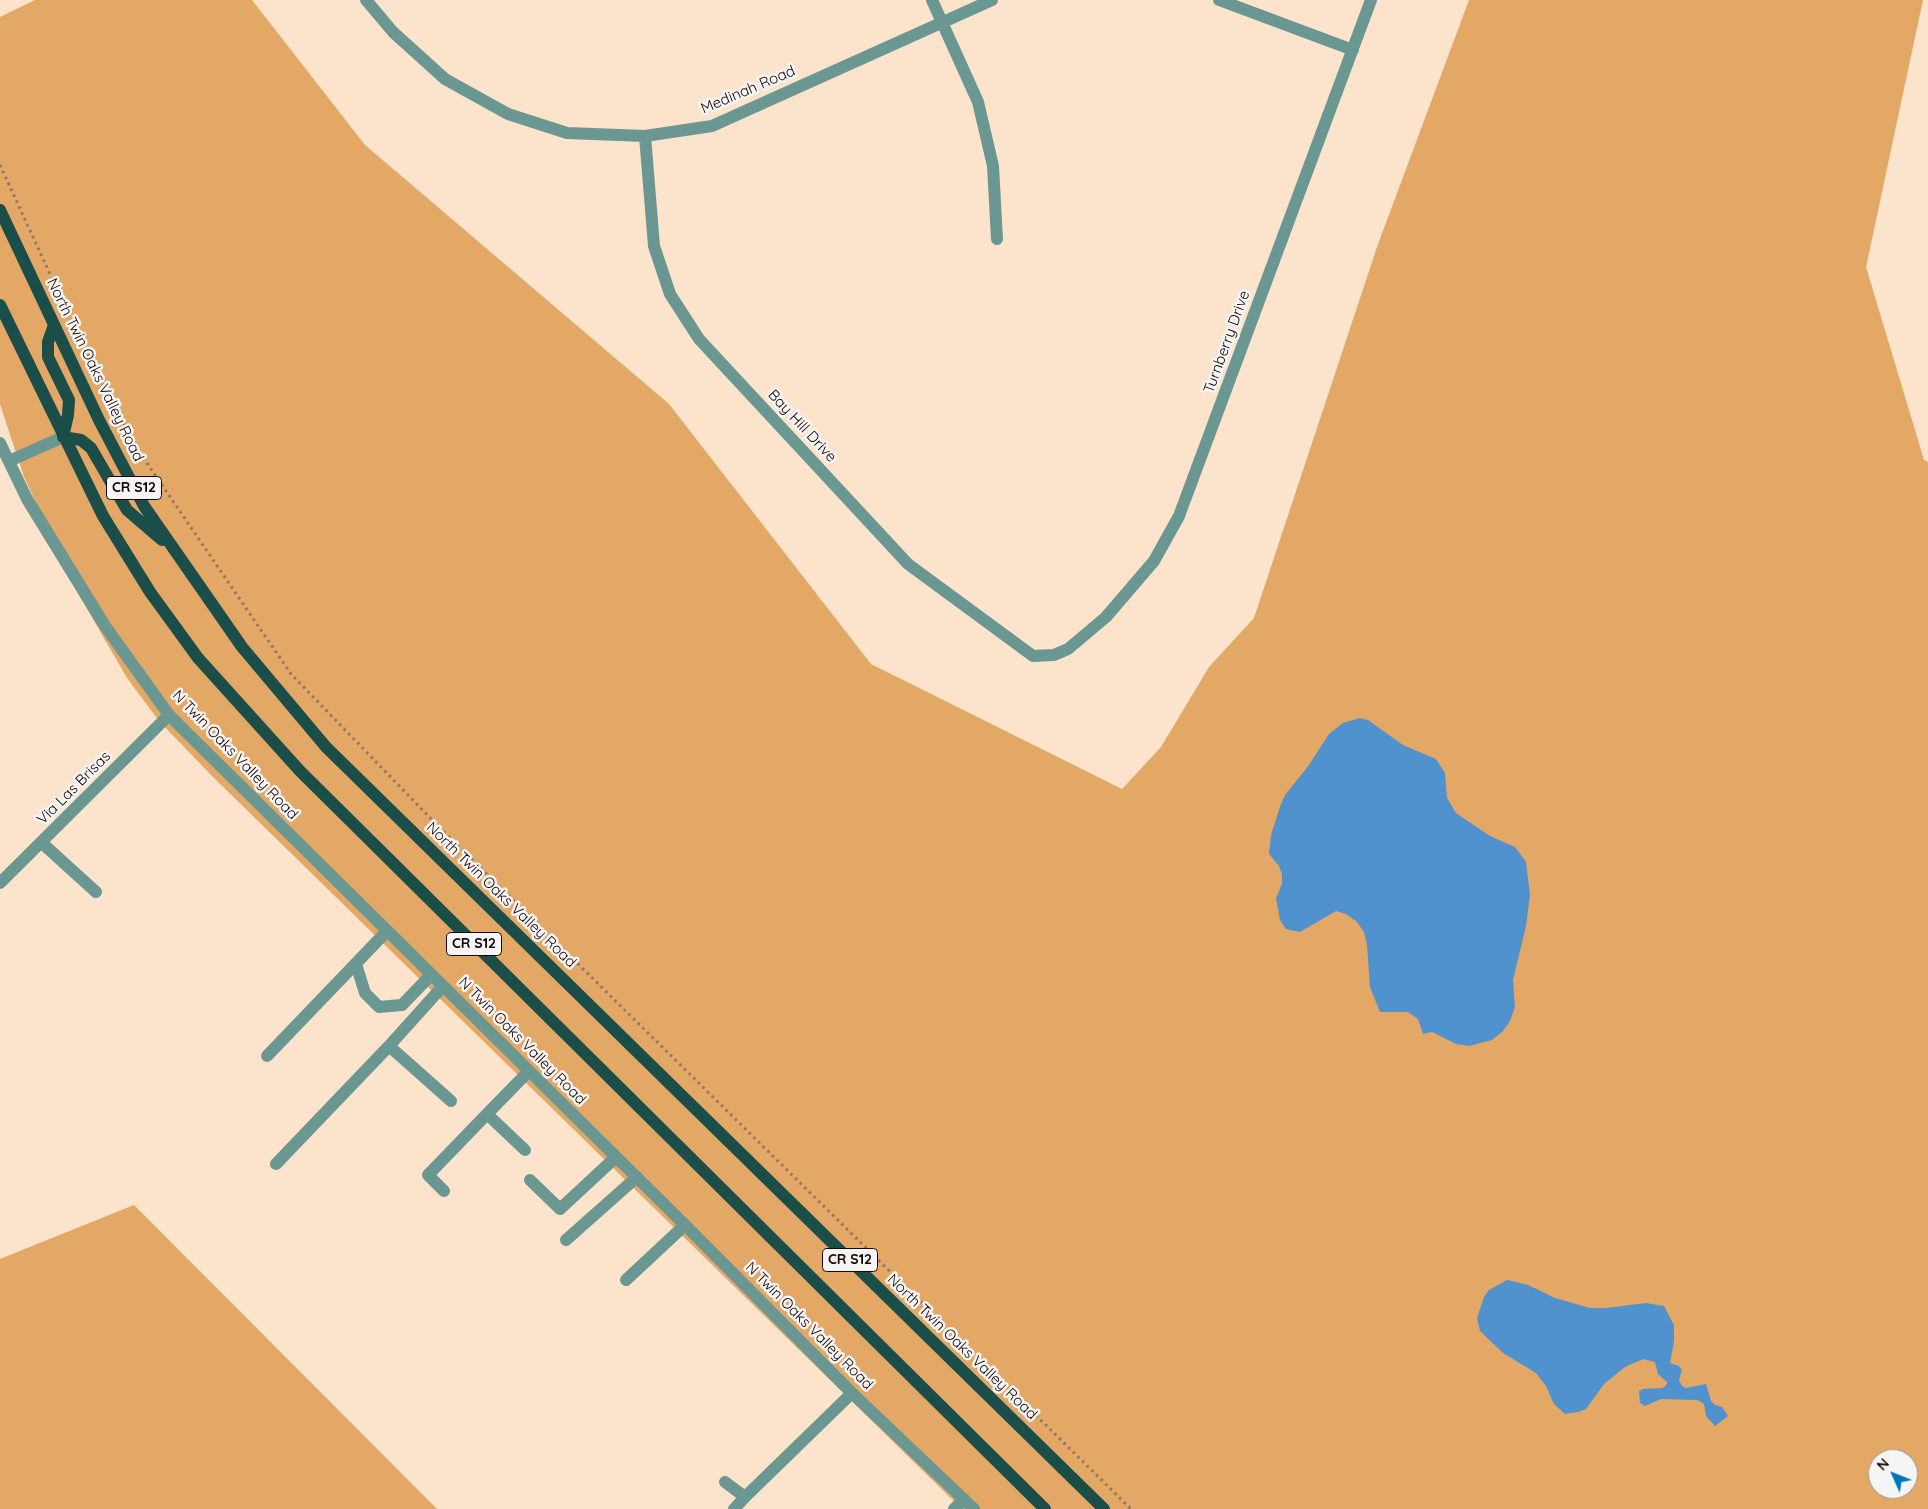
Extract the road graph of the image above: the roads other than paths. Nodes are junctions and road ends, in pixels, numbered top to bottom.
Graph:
1 (366, 0) edge
2 (932, 0) edge
3 (992, 0) edge
4 (1219, 0) edge
5 (1371, 0) edge
6 (942, 21) junction
7 (1353, 50) junction
8 (645, 136) junction
9 (0, 210) edge
10 (997, 239) dead end
11 (0, 305) edge
12 (54, 325) junction
13 (63, 437) junction
14 (0, 443) edge
15 (9, 461) junction
16 (175, 552) junction
17 (1054, 655) joint
18 (169, 714) junction
19 (42, 843) junction
20 (0, 883) edge
21 (96, 892) dead end
22 (387, 931) junction
23 (356, 964) junction
24 (431, 974) junction
25 (443, 986) junction
26 (389, 1046) junction
27 (267, 1056) dead end
28 (529, 1072) junction
29 (451, 1101) dead end
30 (487, 1114) junction
31 (526, 1150) dead end
32 (616, 1156) junction
33 (276, 1164) dead end
34 (637, 1178) junction
35 (530, 1180) dead end
36 (444, 1191) dead end
37 (685, 1224) junction
38 (566, 1240) dead end
39 (626, 1280) dead end
40 (852, 1393) junction
41 (725, 1482) dead end
42 (745, 1497) junction
43 (964, 1499) junction
44 (734, 1509) edge
45 (954, 1509) edge
46 (974, 1509) edge
47 (1046, 1509) edge
48 (1104, 1509) edge

1 - 8 street, Medinah Road
2 - 6 street
3 - 6 street, Medinah Road
4 - 7 street
5 - 7 street, Turnberry Drive
6 - 8 street, Medinah Road
6 - 10 street
7 - 17 street, Turnberry Drive
8 - 17 street, Bay Hill Drive
9 - 12 main road, North Twin Oaks Valley Road / CR S12
11 - 13 main road, CR S12
12 - 13 main road
12 - 16 main road, North Twin Oaks Valley Road / CR S12
13 - 15 street
13 - 16 main road
13 - 47 main road, CR S12
14 - 15 street, N Twin Oaks Valley Road
15 - 18 street, N Twin Oaks Valley Road
16 - 48 main road, North Twin Oaks Valley Road / CR S12
18 - 19 street, Via Las Brisas
18 - 22 street, N Twin Oaks Valley Road
19 - 20 street, Via Las Brisas
19 - 21 street
22 - 23 street
22 - 24 street, N Twin Oaks Valley Road
23 - 24 street
23 - 27 street
24 - 25 street, N Twin Oaks Valley Road
25 - 26 street
25 - 28 street, N Twin Oaks Valley Road
26 - 29 street
26 - 33 street
28 - 30 street
28 - 32 street, N Twin Oaks Valley Road
30 - 31 street
30 - 36 street
32 - 34 street, N Twin Oaks Valley Road
32 - 35 street
34 - 37 street, N Twin Oaks Valley Road
34 - 38 street
37 - 39 street
37 - 40 street, N Twin Oaks Valley Road
40 - 42 street
40 - 43 street, N Twin Oaks Valley Road
41 - 42 street
42 - 44 street
43 - 45 street
43 - 46 street, N Twin Oaks Valley Road

